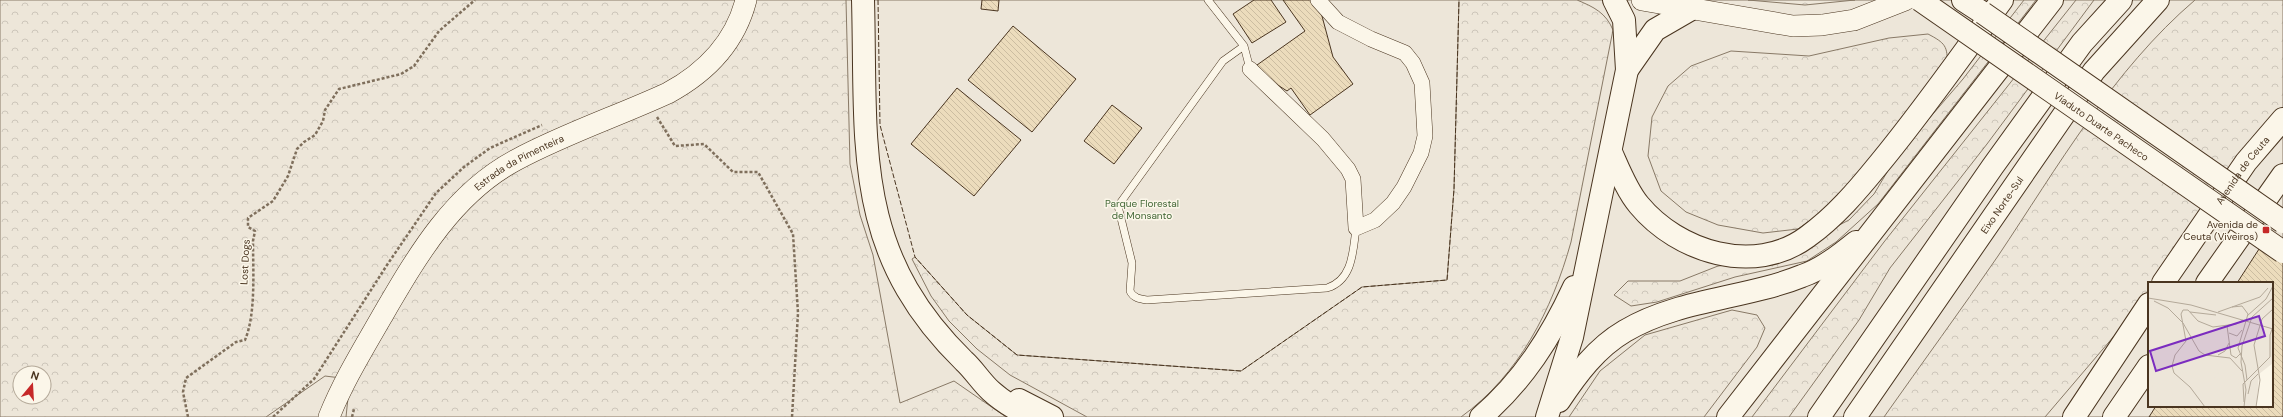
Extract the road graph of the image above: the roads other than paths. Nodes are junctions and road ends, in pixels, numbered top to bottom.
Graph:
1 (746, 0) edge
2 (863, 0) edge
3 (1208, 0) edge
4 (1318, 0) edge
5 (1614, 0) edge
6 (1642, 0) edge
7 (1905, 0) edge
8 (1920, 0) edge
9 (1963, 0) edge
10 (2002, 0) edge
11 (2052, 0) edge
12 (2121, 0) edge
13 (2158, 0) edge
14 (1693, 8) junction
15 (1244, 46) junction
16 (1250, 69) joint
17 (1627, 70) junction
18 (2283, 119) edge
19 (1611, 152) junction
20 (2283, 175) edge
21 (1885, 217) junction
22 (2283, 222) edge
23 (1356, 228) junction
24 (1591, 248) junction
25 (2283, 252) edge
26 (2164, 282) edge
27 (2208, 282) edge
28 (2148, 306) edge
29 (2148, 367) edge
30 (972, 368) junction
31 (341, 386) junction
32 (316, 417) edge
33 (329, 417) edge
34 (1031, 417) edge
35 (1052, 417) edge
36 (1481, 417) edge
37 (1547, 417) edge
38 (1728, 417) edge
39 (1819, 417) edge
40 (1855, 417) edge
41 (2074, 417) edge
42 (2114, 417) edge

1 - 31 main road, Estrada da Pimenteira
2 - 30 highway
3 - 15 lane
4 - 23 street
5 - 17 highway
6 - 14 main road
7 - 14 main road
8 - 25 highway, Viaduto Duarte Pacheco, bridge
9 - 22 highway, bridge
10 - 19 highway
11 - 21 highway
12 - 39 highway
13 - 40 highway, Eixo Norte-Sul
14 - 17 highway
15 - 16 lane
15 - 23 lane
16 - 23 street
17 - 19 highway
18 - 26 highway, Avenida de Ceuta
19 - 24 highway
20 - 27 highway
21 - 37 highway
21 - 38 highway
24 - 36 highway
24 - 37 highway
28 - 41 highway
29 - 42 highway
30 - 34 highway
30 - 35 highway
31 - 32 main road, Estrada da Pimenteira
31 - 33 main road, Estrada da Pimenteira

